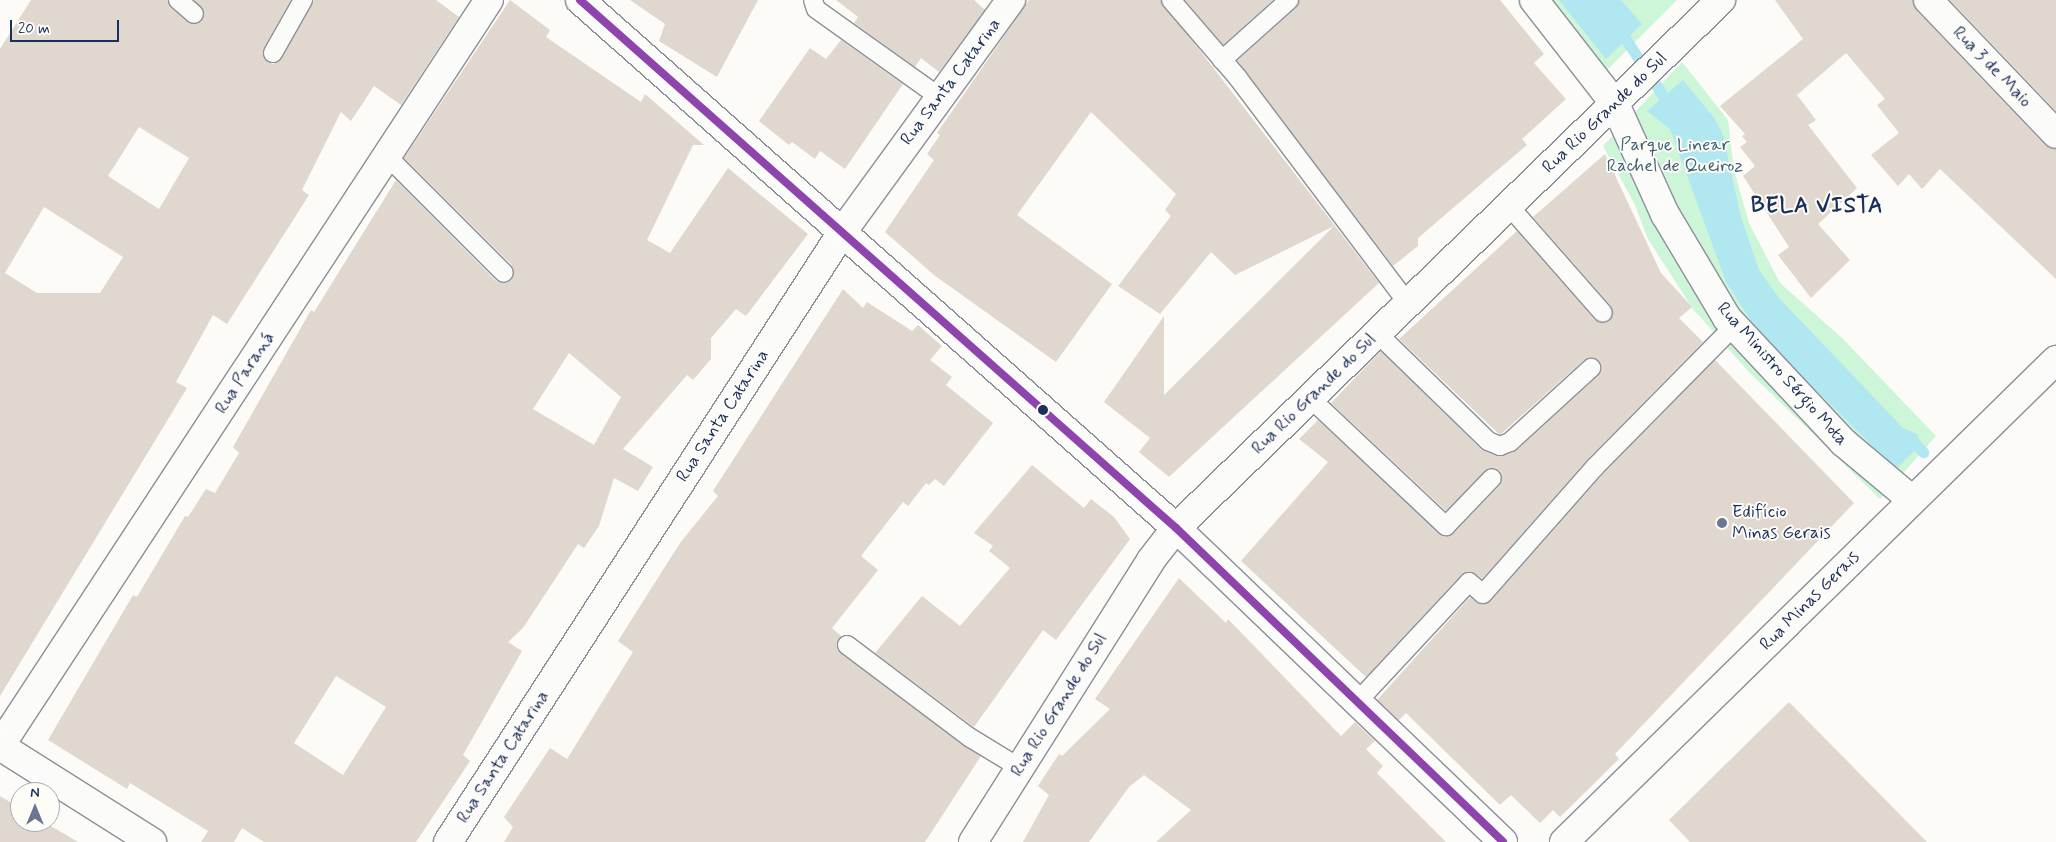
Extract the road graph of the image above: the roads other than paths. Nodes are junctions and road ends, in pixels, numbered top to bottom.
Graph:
1 (178, 0) edge
2 (303, 0) edge
3 (489, 0) edge
4 (580, 0) edge
5 (813, 0) edge
6 (1011, 0) edge
7 (1289, 0) edge
8 (1534, 0) edge
9 (1721, 0) edge
10 (1928, 0) edge
11 (1177, 2) edge
12 (194, 14) dead end
13 (273, 52) dead end
14 (1222, 60) junction
15 (938, 96) junction
16 (1616, 103) junction
17 (2056, 134) edge
18 (387, 156) junction
19 (1509, 206) junction
20 (842, 231) junction
21 (504, 273) dead end
22 (1408, 304) junction
23 (1602, 313) dead end
24 (1734, 326) junction
25 (1377, 333) junction
26 (2056, 360) edge
27 (1591, 368) dead end
28 (1310, 398) junction
29 (1492, 478) dead end
30 (1912, 500) junction
31 (1176, 528) junction
32 (847, 645) dead end
33 (1357, 702) junction
34 (0, 746) edge
35 (1020, 768) junction
36 (152, 842) edge
37 (448, 842) edge
38 (973, 842) edge
39 (1503, 842) edge
40 (1564, 842) edge

1 - 12 lane
2 - 13 lane
3 - 18 street, Rua Paraná
4 - 20 street
5 - 15 lane
6 - 15 street, Rua Santa Catarina
7 - 14 lane
8 - 16 street, Rua Ministro Sérgio Mota
9 - 16 street, Rua Rio Grande do Sul
10 - 17 street, Rua 3 de Maio
11 - 14 lane
14 - 22 lane
15 - 20 street, Rua Santa Catarina
16 - 19 street, Rua Rio Grande do Sul
16 - 24 street, Rua Ministro Sérgio Mota
18 - 21 lane
18 - 34 street, Rua Paraná
19 - 22 street, Rua Rio Grande do Sul
19 - 23 lane
20 - 31 street
20 - 37 street, Rua Santa Catarina
22 - 25 street, Rua Rio Grande do Sul
24 - 30 street, Rua Ministro Sérgio Mota
24 - 33 lane
25 - 27 lane
25 - 28 street, Rua Rio Grande do Sul
26 - 30 street, Rua Minas Gerais
28 - 29 lane
28 - 31 street, Rua Rio Grande do Sul
30 - 40 street, Rua Minas Gerais
31 - 33 street
31 - 35 street, Rua Rio Grande do Sul
32 - 35 lane
33 - 39 street
34 - 36 street
35 - 38 street, Rua Rio Grande do Sul

